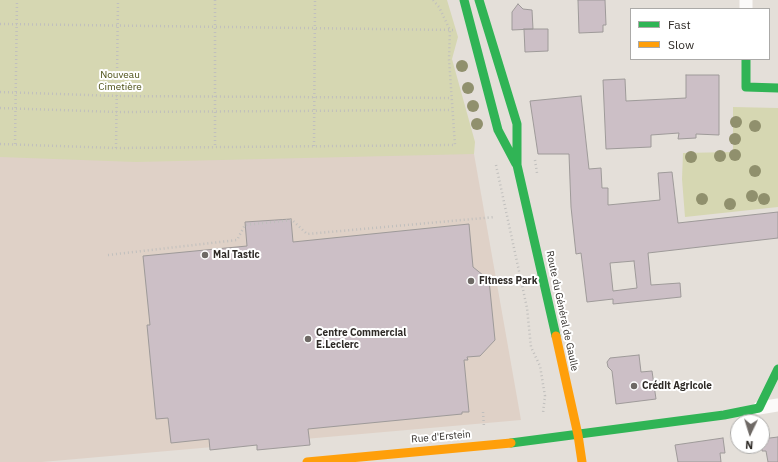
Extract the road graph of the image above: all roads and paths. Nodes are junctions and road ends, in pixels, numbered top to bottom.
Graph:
1 (16, 0) edge
2 (118, 0) edge
3 (215, 0) edge
4 (315, 0) edge
5 (433, 0) edge
6 (464, 0) edge
7 (479, 0) edge
8 (0, 24) edge
9 (16, 25) junction
10 (118, 27) junction
11 (215, 28) junction
12 (315, 29) junction
13 (450, 30) junction
14 (461, 30) dead end
15 (746, 60) edge
16 (778, 88) edge
17 (0, 92) edge
18 (16, 92) junction
19 (117, 96) junction
20 (215, 96) junction
21 (314, 98) junction
22 (452, 98) junction
23 (0, 108) edge
24 (16, 109) junction
25 (452, 110) junction
26 (314, 111) junction
27 (117, 112) junction
28 (215, 112) junction
29 (0, 144) edge
30 (15, 144) junction
31 (314, 146) junction
32 (215, 147) junction
33 (116, 148) junction
34 (496, 163) dead end
35 (517, 165) junction
36 (495, 217) dead end
37 (108, 255) dead end
38 (778, 369) edge
39 (778, 405) edge
40 (759, 408) junction
41 (483, 412) dead end
42 (543, 413) dead end
43 (484, 427) dead end
44 (578, 435) junction
45 (344, 460) edge
46 (306, 462) edge
47 (582, 462) edge

1 - 9 path
2 - 10 path
3 - 11 path
4 - 12 path
5 - 13 path
6 - 35 main road, Route du Général de Gaulle
7 - 35 main road, Route du Général de Gaulle
8 - 9 path
9 - 10 path
9 - 18 path
10 - 11 path
10 - 19 path
11 - 12 path
11 - 20 path
12 - 13 path
12 - 21 path
13 - 14 path
13 - 22 path
15 - 16 main road
17 - 18 path
18 - 19 path
18 - 24 path
19 - 20 path
19 - 27 path
20 - 21 path
20 - 28 path
21 - 22 path
21 - 26 path
22 - 25 path
23 - 24 path
24 - 27 path
24 - 30 path
25 - 26 path
25 - 31 path
26 - 28 path
26 - 31 path
27 - 28 path
27 - 33 path
28 - 32 path
29 - 30 path
30 - 33 path
31 - 32 path
32 - 33 path
34 - 42 path
35 - 44 main road, Route du Général de Gaulle
36 - 37 path
38 - 40 main road
39 - 40 street
40 - 44 main road, Rue d'Erstein
41 - 43 path
44 - 45 main road, Rue d'Erstein
44 - 47 main road, Route du Général de Gaulle
45 - 46 main road, Rue d'Erstein

